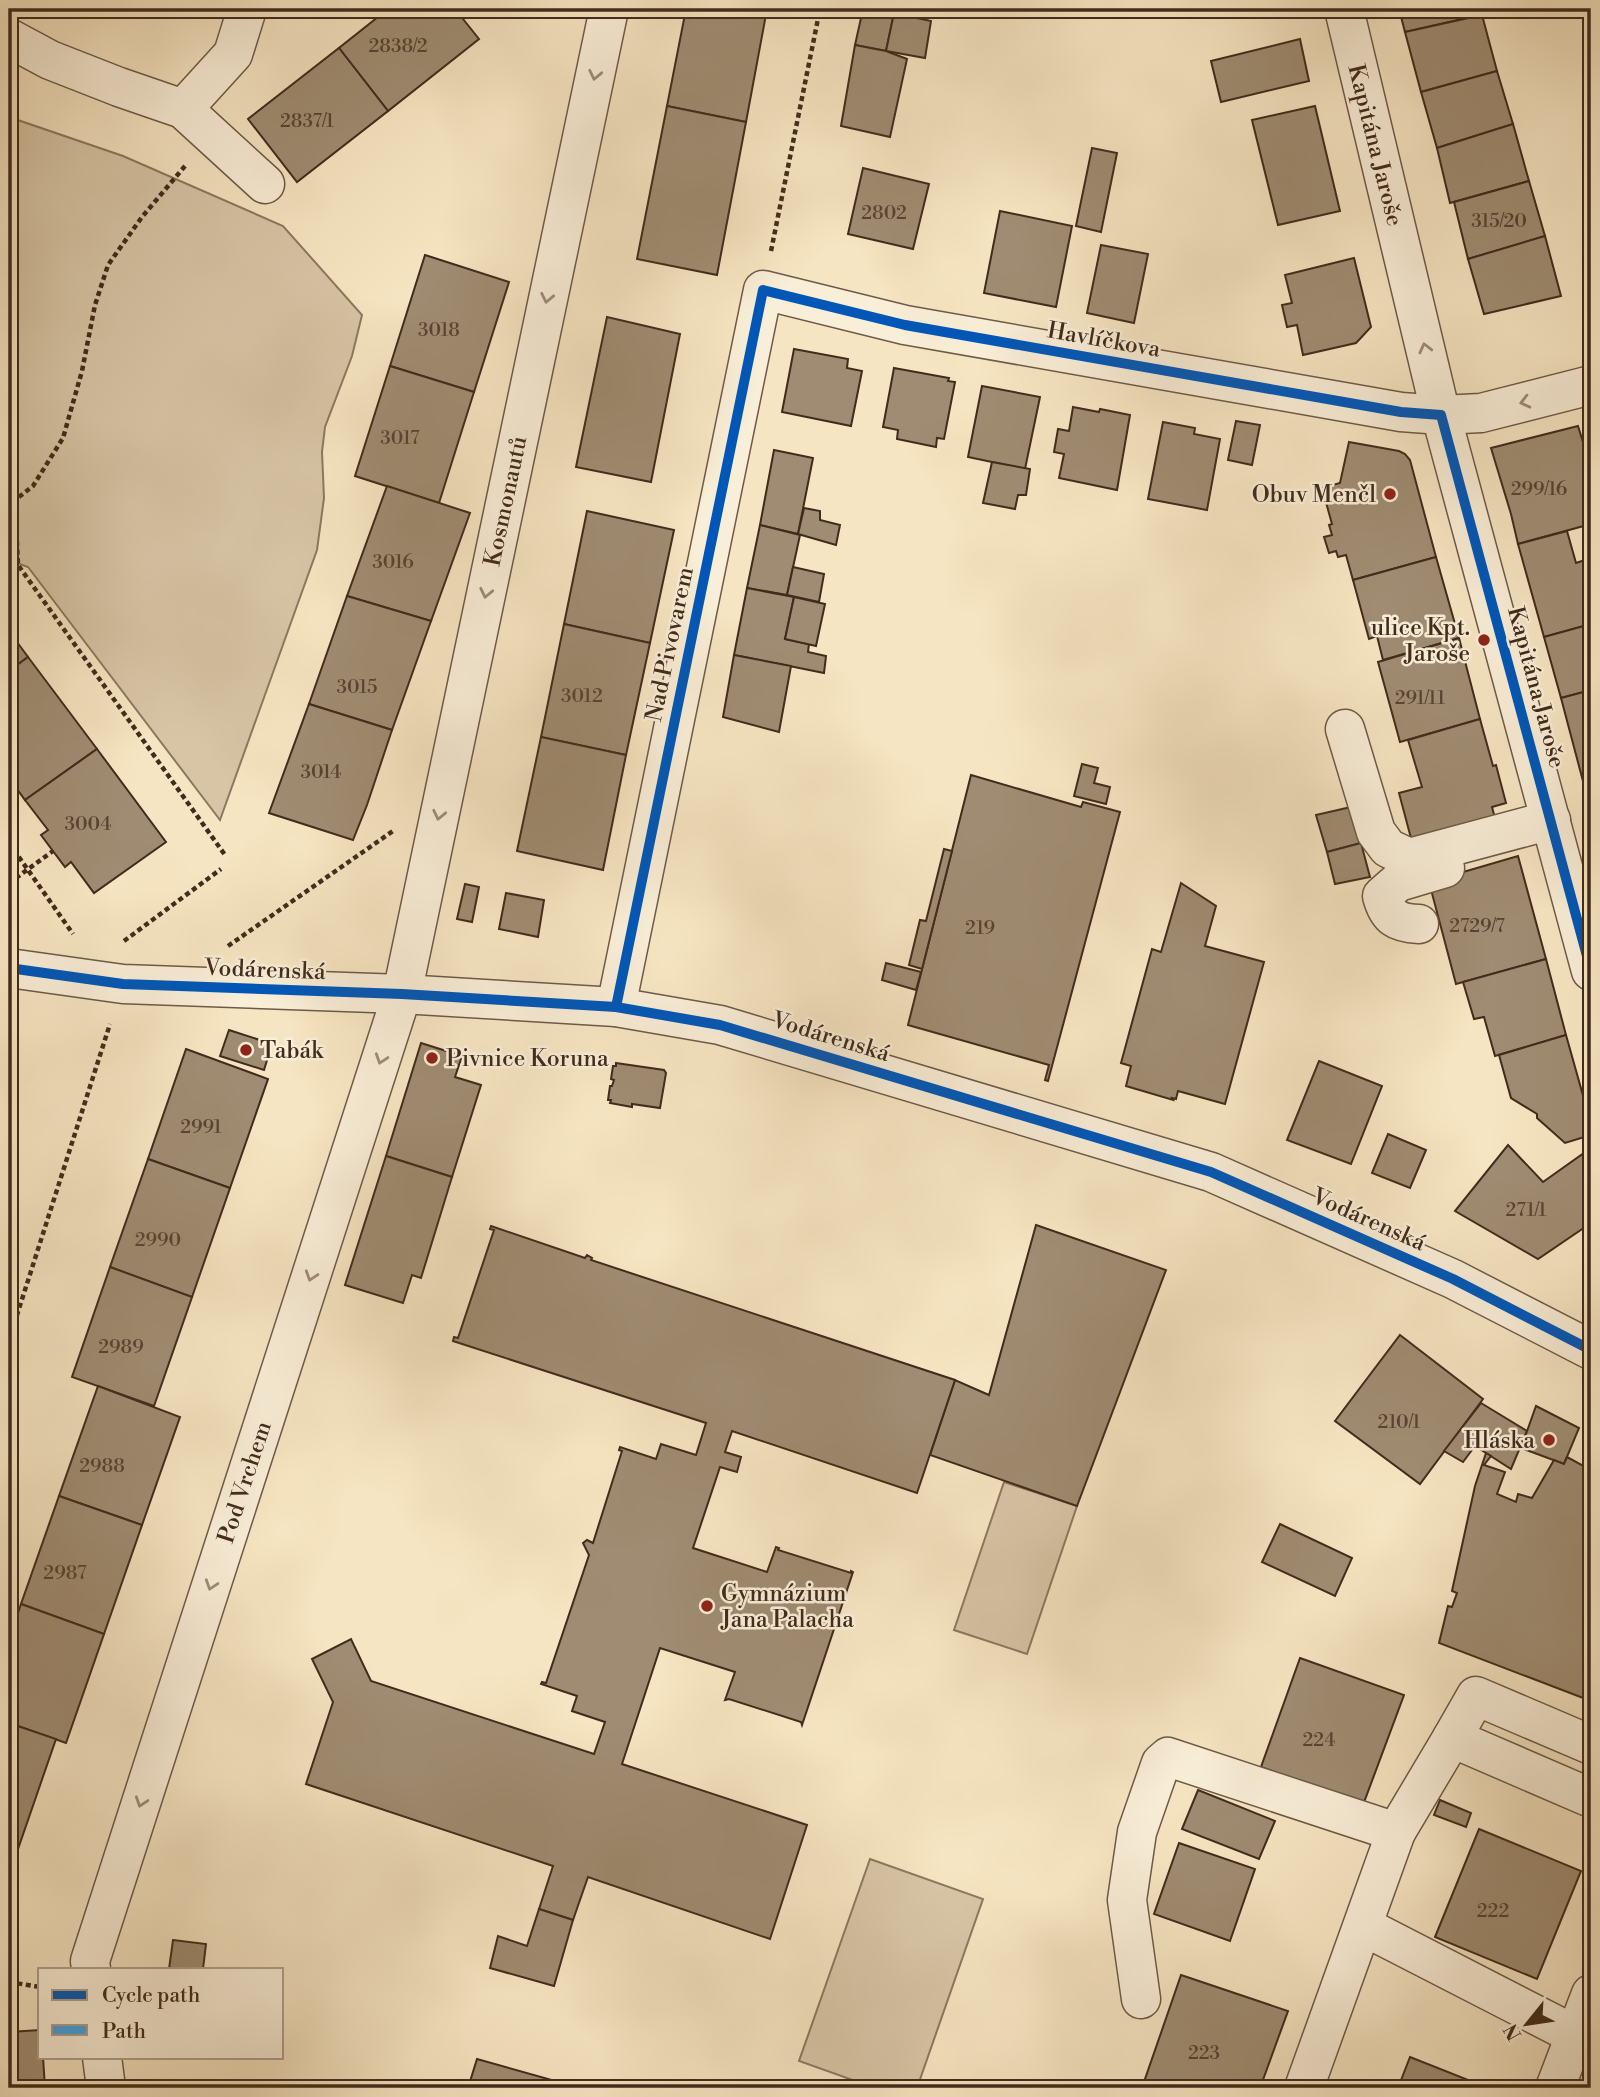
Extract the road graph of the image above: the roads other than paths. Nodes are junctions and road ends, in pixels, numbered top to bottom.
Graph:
1 (247, 9) edge
2 (609, 9) edge
3 (1344, 9) edge
4 (9, 38) edge
5 (183, 109) junction
6 (265, 184) dead end
7 (763, 290) joint
8 (1591, 385) edge
9 (1441, 415) junction
10 (1345, 729) dead end
11 (1553, 828) junction
12 (1419, 924) dead end
13 (9, 968) edge
14 (1591, 971) edge
15 (402, 994) junction
16 (616, 1007) junction
17 (1591, 1350) edge
18 (1452, 1738) junction
19 (1591, 1745) edge
20 (1591, 1798) edge
21 (1396, 1832) junction
22 (1363, 1926) junction
23 (90, 1968) edge
24 (1591, 1994) edge
25 (1141, 1999) dead end
26 (1575, 2035) junction
27 (102, 2058) edge
28 (106, 2088) edge
29 (1304, 2088) edge
30 (1555, 2088) edge

1 - 5 street
2 -> 15 street, Kosmonautů
9 -> 3 street, Kapitána Jaroše
4 - 5 street
5 - 6 street
7 - 9 street, Havlíčkova
7 - 16 street, Nad Pivovarem
8 -> 9 street, Havlíčkova
9 - 11 street, Kapitána Jaroše
10 - 11 street
11 - 12 street
11 - 14 street, Kapitána Jaroše
13 - 15 street, Vodárenská
15 - 16 street, Vodárenská
15 -> 23 street, Pod Vrchem
16 - 17 street, Vodárenská
18 - 19 street
18 - 20 street
18 - 21 street
21 - 22 street
21 - 25 street
22 - 26 street
22 - 29 street
24 - 26 street
26 - 30 street
27 - 28 street

